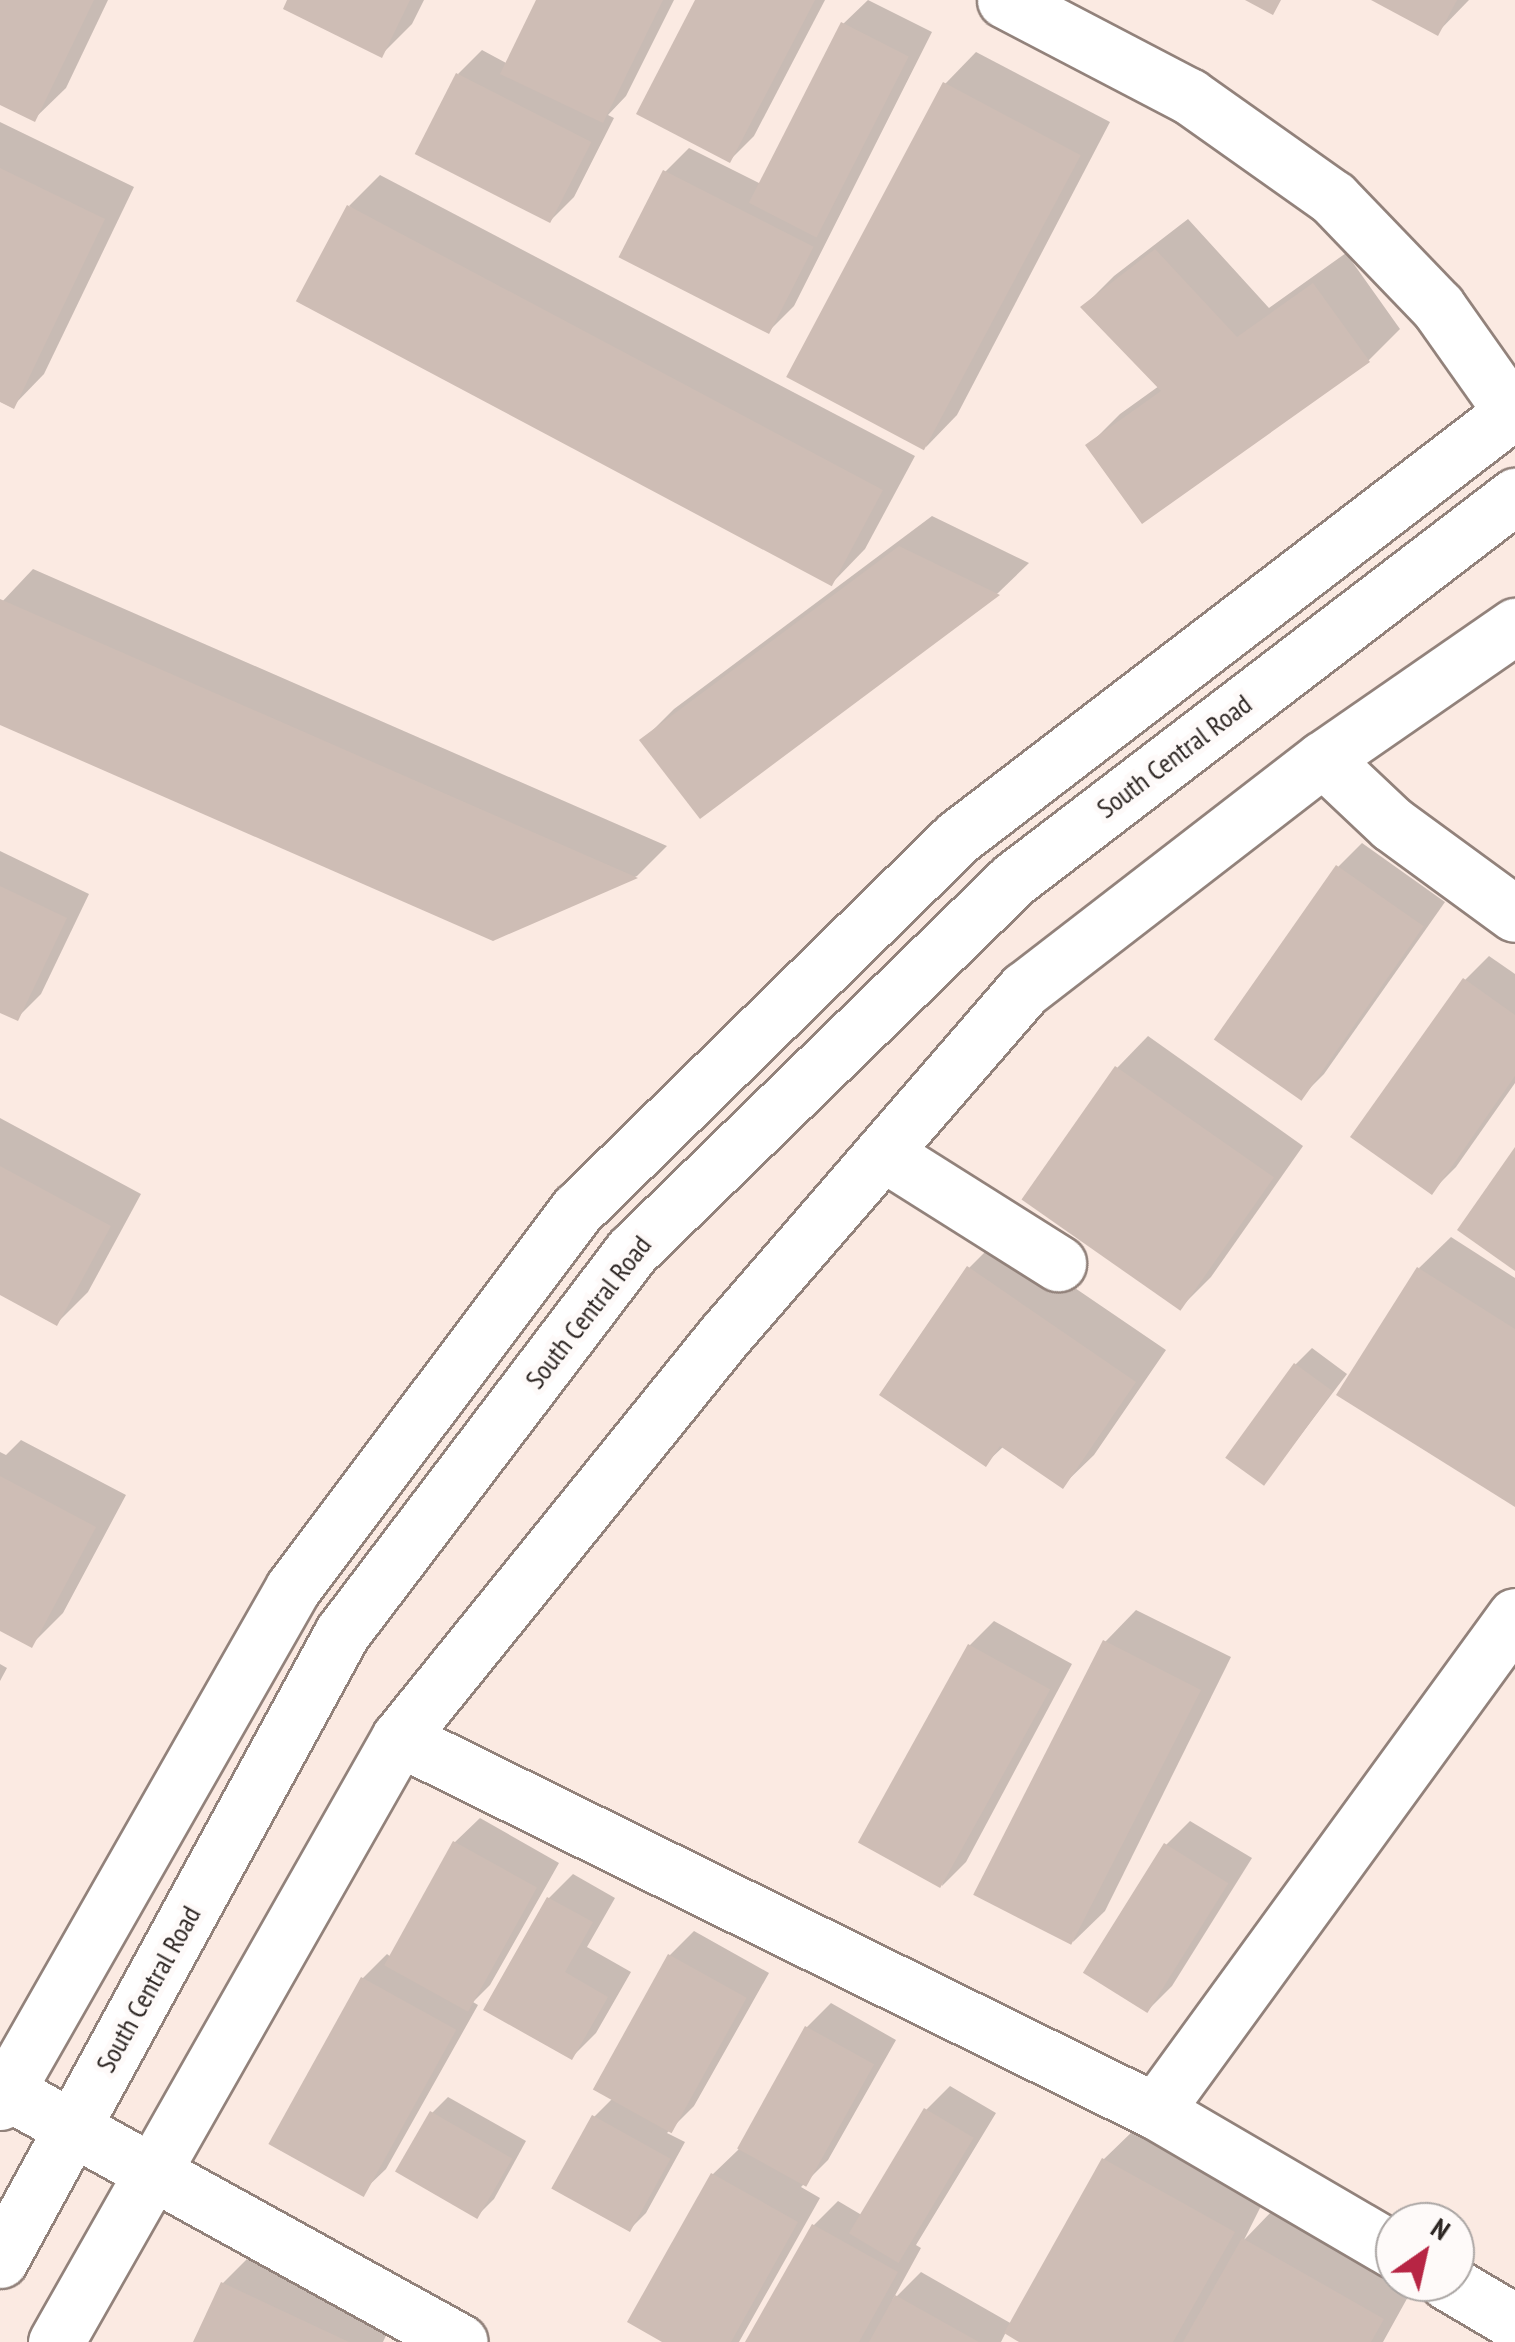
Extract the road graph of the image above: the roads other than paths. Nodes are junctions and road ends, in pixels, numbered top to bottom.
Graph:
1 (1005, 0) edge
2 (1514, 412) edge
3 (1515, 496) edge
4 (1515, 626) edge
5 (1324, 759) junction
6 (1515, 914) edge
7 (883, 1154) junction
8 (1058, 1263) dead end
9 (1515, 1616) edge
10 (399, 1738) junction
11 (2, 2094) edge
12 (1155, 2111) junction
13 (72, 2128) junction
14 (155, 2174) junction
15 (1375, 2240) edge
16 (0, 2260) edge
17 (1475, 2298) edge
18 (1515, 2322) edge
19 (56, 2342) edge
20 (460, 2342) edge

1 - 2 street
2 - 11 street
3 - 13 street, South Central Road
4 - 5 street
5 - 6 street
5 - 7 street
7 - 8 street
7 - 10 street
9 - 12 street
10 - 12 street
10 - 14 street
11 - 13 street
12 - 15 street
13 - 14 street
13 - 16 street, South Central Road
14 - 19 street
14 - 20 street
17 - 18 street

